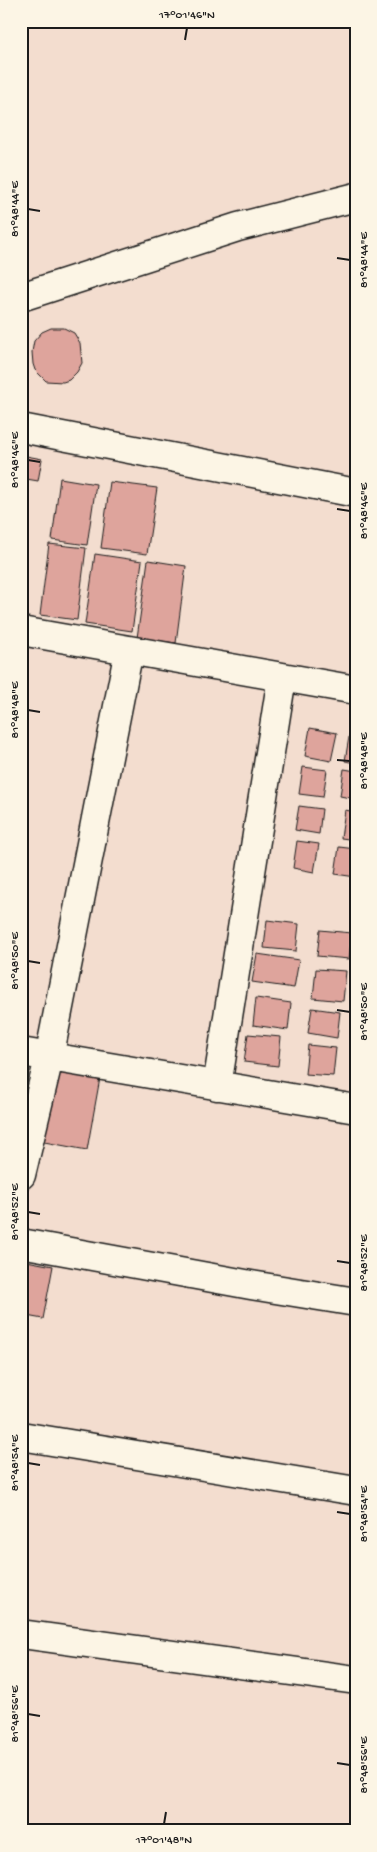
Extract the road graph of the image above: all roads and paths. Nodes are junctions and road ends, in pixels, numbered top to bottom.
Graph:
1 (356, 197) edge
2 (21, 297) edge
3 (21, 428) edge
4 (356, 493) edge
5 (21, 631) edge
6 (129, 650) junction
7 (282, 677) junction
8 (356, 690) edge
9 (21, 1052) edge
10 (49, 1058) junction
11 (217, 1086) junction
12 (356, 1110) edge
13 (21, 1175) edge
14 (21, 1242) edge
15 (356, 1302) edge
16 (21, 1436) edge
17 (356, 1491) edge
18 (21, 1634) edge
19 (356, 1680) edge

1 - 2 street
3 - 4 street
5 - 6 street
6 - 7 street
6 - 10 street
7 - 8 street
7 - 11 street
9 - 10 street
10 - 11 street
10 - 13 street
11 - 12 street
14 - 15 street
16 - 17 street
18 - 19 street

